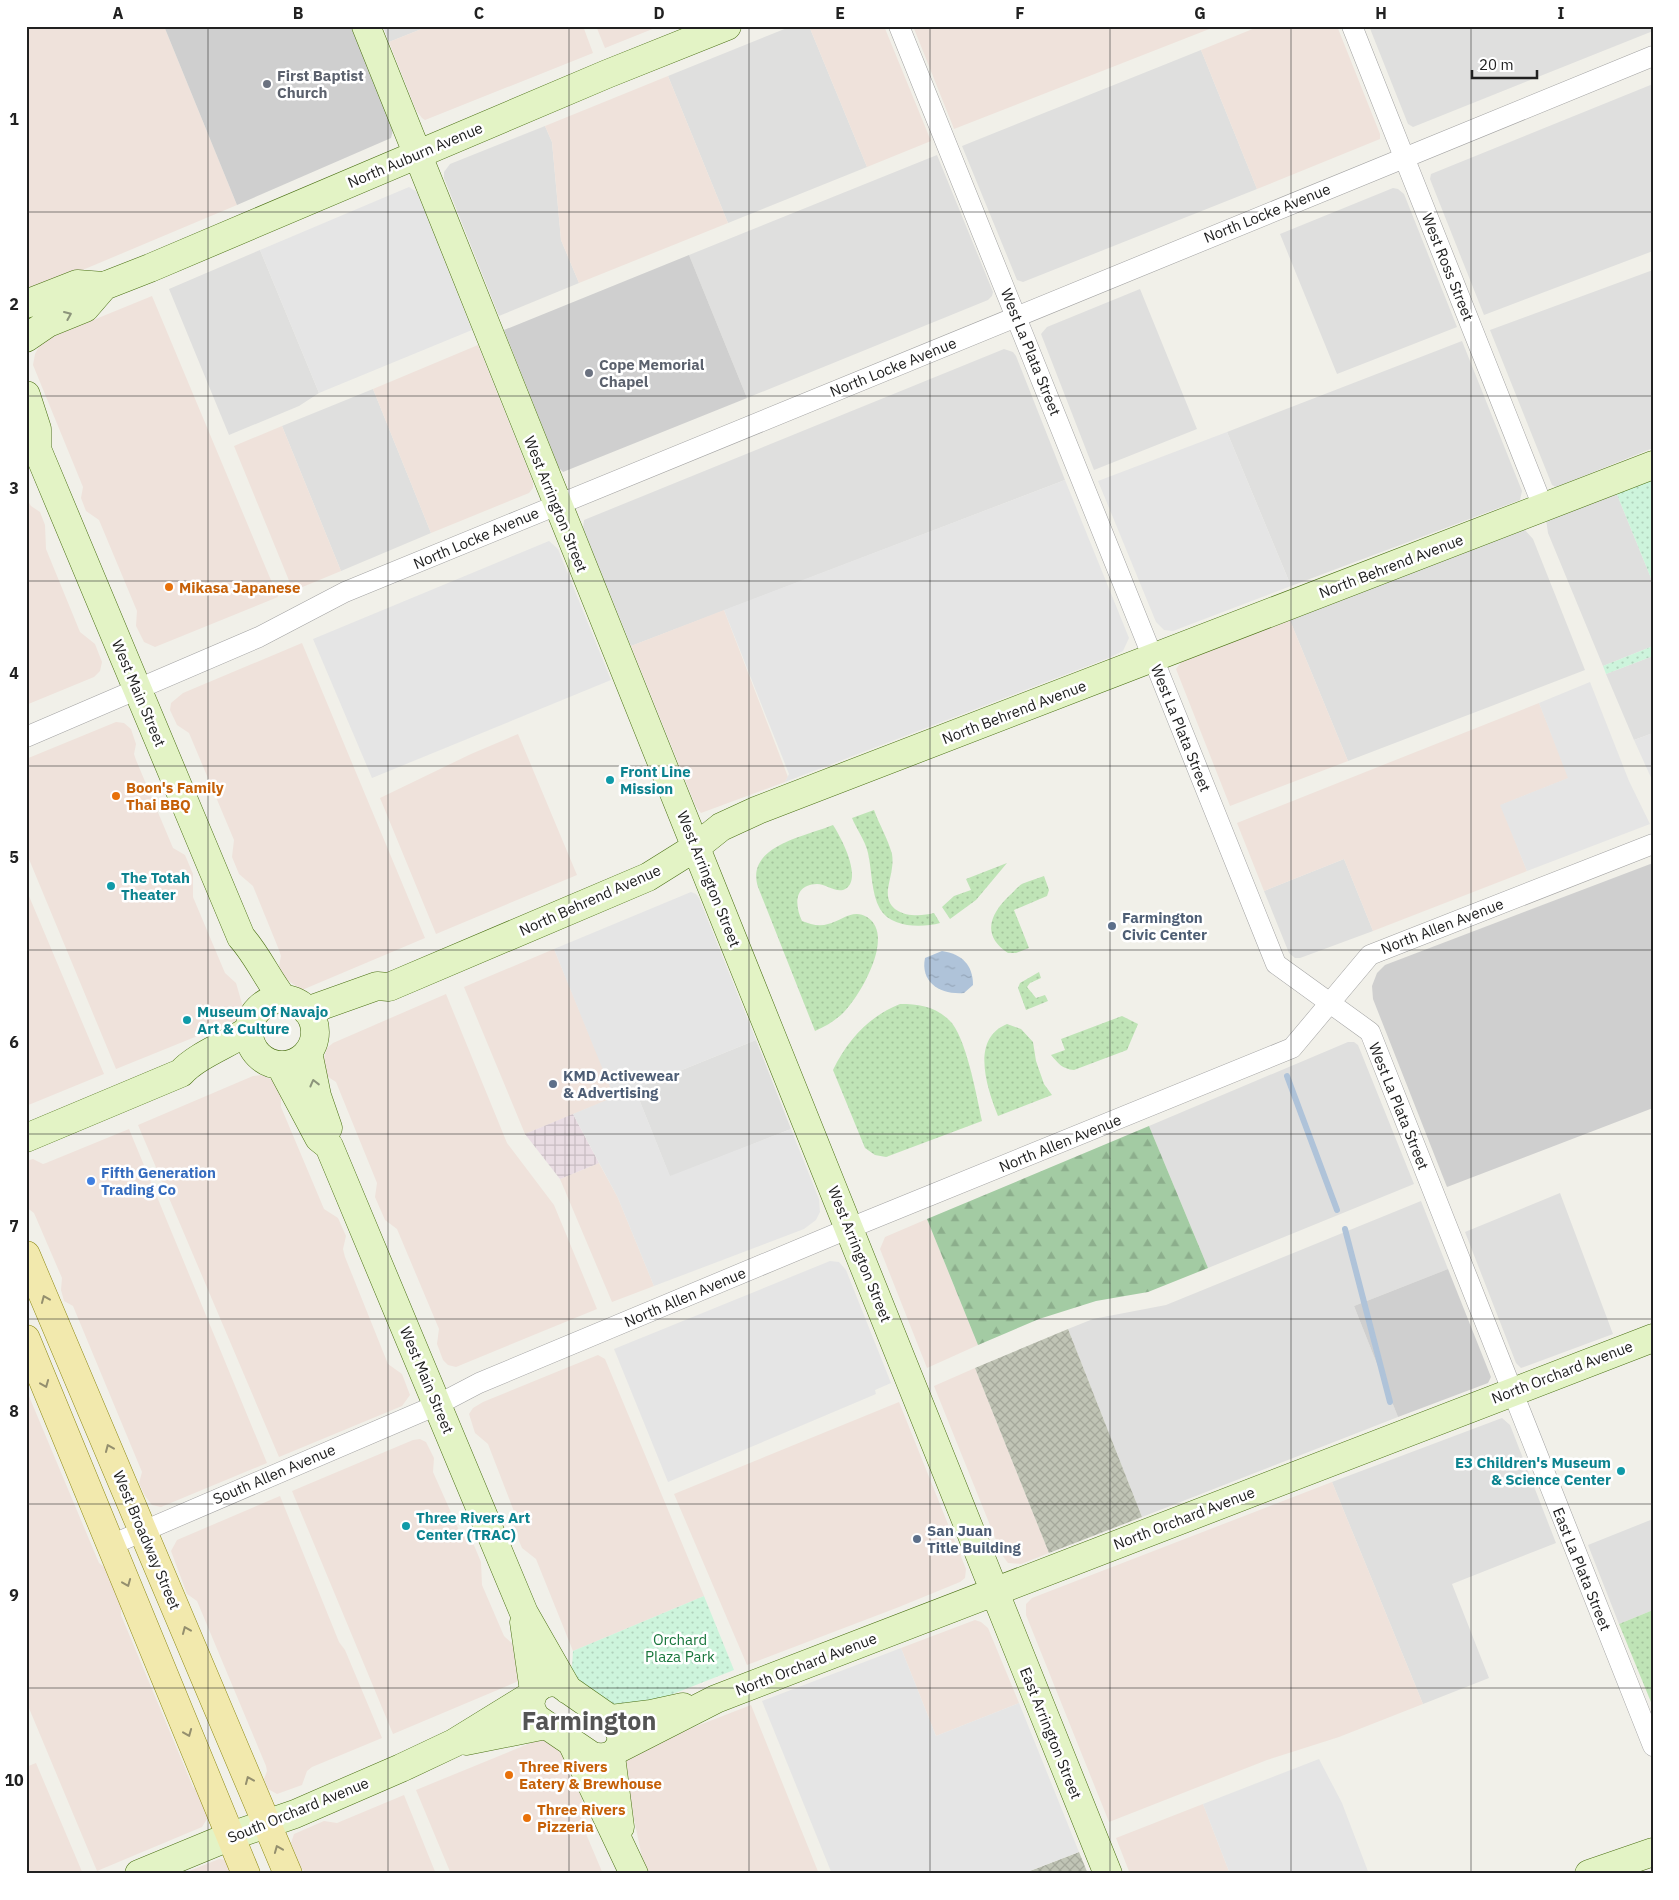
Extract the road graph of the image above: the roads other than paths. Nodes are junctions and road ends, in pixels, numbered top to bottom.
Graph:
1 (366, 26) edge
2 (727, 26) edge
3 (899, 26) edge
4 (1352, 26) edge
5 (1653, 56) edge
6 (416, 155) junction
7 (1404, 157) junction
8 (104, 286) junction
9 (26, 304) edge
10 (1016, 316) junction
11 (26, 338) edge
12 (26, 395) edge
13 (32, 443) edge
14 (1653, 465) edge
15 (556, 505) junction
16 (1543, 507) junction
17 (1153, 659) junction
18 (138, 690) junction
19 (26, 736) edge
20 (1653, 844) edge
21 (696, 847) junction
22 (241, 937) junction
23 (1330, 1003) junction
24 (252, 1022) junction
25 (304, 1024) junction
26 (270, 1061) junction
27 (181, 1073) junction
28 (26, 1138) edge
29 (329, 1146) junction
30 (850, 1228) junction
31 (26, 1255) edge
32 (1653, 1338) edge
33 (26, 1339) edge
34 (1512, 1391) junction
35 (437, 1404) junction
36 (144, 1530) junction
37 (111, 1545) junction
38 (995, 1593) junction
39 (524, 1613) junction
40 (568, 1690) junction
41 (533, 1693) junction
42 (716, 1699) junction
43 (611, 1719) junction
44 (546, 1725) junction
45 (572, 1742) junction
46 (454, 1743) junction
47 (1653, 1746) edge
48 (615, 1753) junction
49 (268, 1825) junction
50 (231, 1836) junction
51 (623, 1848) junction
52 (1653, 1852) edge
53 (139, 1874) edge
54 (246, 1874) edge
55 (288, 1874) edge
56 (634, 1874) edge
57 (1108, 1874) edge
58 (1589, 1874) edge

1 - 6 street, West Arrington Street
2 - 6 street, North Auburn Avenue
3 - 10 street, West La Plata Street
4 - 7 street, West Ross Street
5 - 7 street, North Locke Avenue
6 - 8 street, North Auburn Avenue
6 - 15 street, West Arrington Street
7 - 10 street, North Locke Avenue
7 - 16 street, West Ross Street
8 - 9 street, North Auburn Avenue
11 -> 8 street, North Auburn Avenue
10 - 15 street, North Locke Avenue
10 - 17 street, West La Plata Street
12 - 13 street, West Main Street
13 - 18 street, West Main Street
14 - 16 street, North Behrend Avenue
15 - 18 street, North Locke Avenue
15 - 21 street, West Arrington Street
16 - 17 street, North Behrend Avenue
17 - 21 street, North Behrend Avenue
17 - 23 street, West La Plata Street
18 - 19 street, North Locke Avenue
18 - 22 street, West Main Street
20 - 23 street, North Allen Avenue
21 - 25 street, North Behrend Avenue
21 - 30 street, West Arrington Street
22 - 24 street, West Main Street
22 - 25 street, West Main Street
23 - 30 street, North Allen Avenue
23 - 34 street, West La Plata Street
24 - 25 street
24 - 26 street
24 - 27 street
25 - 26 street
29 -> 25 street, West Main Street
26 - 27 street
26 - 29 street, West Main Street
27 - 28 street
29 - 35 street, West Main Street
30 - 35 street, North Allen Avenue
30 - 38 street, West Arrington Street
36 -> 31 main road, West Broadway Street
32 - 34 street, North Orchard Avenue
33 -> 37 main road
34 - 38 street, North Orchard Avenue
34 - 47 street, East La Plata Street
35 - 36 street, South Allen Avenue
35 - 39 street, West Main Street
36 - 37 street, South Allen Avenue
49 -> 36 main road, West Broadway Street
37 -> 50 main road
38 - 42 street, North Orchard Avenue
38 - 57 street, East Arrington Street
39 - 40 street, West Main Street
39 - 41 street, West Main Street
40 - 41 street, South Orchard Avenue
40 - 43 street
41 - 44 street, West Main Street
41 - 46 street, South Orchard Avenue
42 - 43 street, North Orchard Avenue
42 - 48 street, North Orchard Avenue
43 - 48 street
44 - 45 street
44 - 46 street, South Orchard Avenue
45 - 48 street
45 - 51 street
46 - 49 street, South Orchard Avenue
48 - 51 street
49 - 50 street, South Orchard Avenue
55 -> 49 main road, West Broadway Street
50 - 53 street, South Orchard Avenue
50 - 54 main road
51 - 56 street
52 - 58 street

